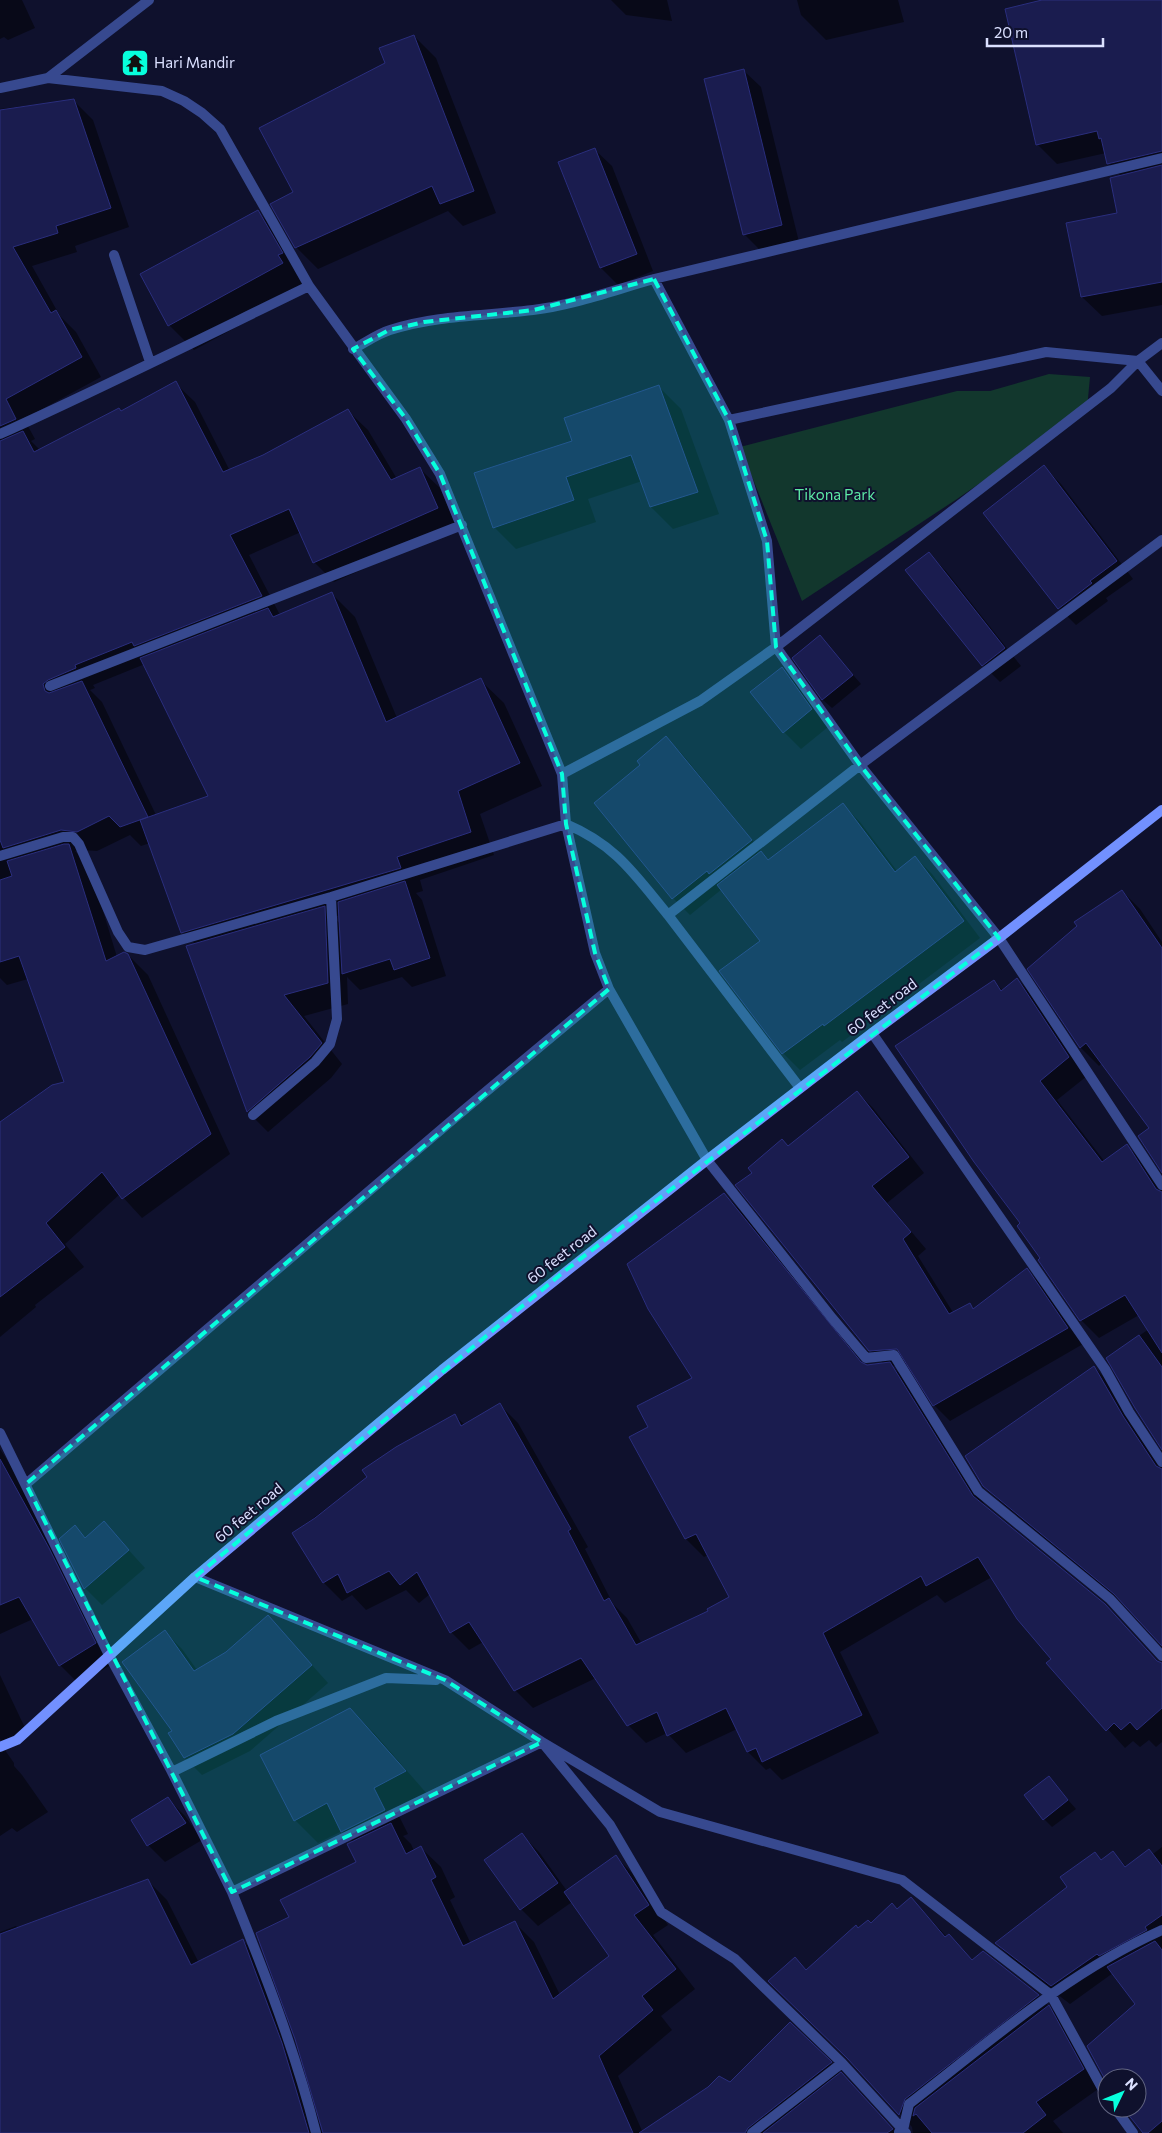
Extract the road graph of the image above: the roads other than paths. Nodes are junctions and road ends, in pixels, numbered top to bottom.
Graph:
1 (149, 0) edge
2 (48, 78) junction
3 (0, 88) edge
4 (1162, 158) edge
5 (114, 255) dead end
6 (654, 279) junction
7 (309, 286) junction
8 (1162, 343) edge
9 (353, 349) junction
10 (1138, 361) junction
11 (150, 362) junction
12 (1162, 391) edge
13 (729, 420) junction
14 (0, 434) edge
15 (462, 525) junction
16 (1162, 540) edge
17 (776, 647) junction
18 (50, 686) dead end
19 (860, 765) junction
20 (562, 774) junction
21 (1162, 810) edge
22 (566, 824) junction
23 (0, 856) edge
24 (331, 897) junction
25 (668, 915) junction
26 (999, 938) junction
27 (609, 989) junction
28 (872, 1032) junction
29 (800, 1088) junction
30 (253, 1115) dead end
31 (707, 1160) junction
32 (1162, 1185) edge
33 (0, 1433) edge
34 (1162, 1462) edge
35 (26, 1484) junction
36 (195, 1577) junction
37 (109, 1655) junction
38 (1162, 1656) edge
39 (445, 1680) junction
40 (542, 1742) junction
41 (0, 1747) edge
42 (172, 1772) junction
43 (232, 1892) junction
44 (1162, 1930) edge
45 (1050, 1995) junction
46 (842, 2064) junction
47 (1097, 2079) edge
48 (1122, 2118) edge
49 (902, 2132) edge
50 (316, 2133) edge
51 (752, 2133) edge
52 (1133, 2133) edge

1 - 2 street
2 - 3 street
2 - 7 street
4 - 6 street
5 - 11 street
6 - 9 street
6 - 13 street
7 - 9 street
7 - 11 street
8 - 10 street
9 - 15 street
10 - 12 street
10 - 13 street
10 - 17 street
11 - 14 street
13 - 17 street
15 - 18 street
15 - 20 street
16 - 19 street
17 - 19 street
17 - 20 street
19 - 25 street
19 - 26 street
20 - 22 street
21 - 26 street, 60 feet road
22 - 24 street
22 - 25 street
22 - 27 street
23 - 24 street
24 - 30 street
25 - 29 street
26 - 28 street, 60 feet road
26 - 32 street
27 - 31 street
27 - 35 street
28 - 29 street, 60 feet road
28 - 34 street
29 - 31 street, 60 feet road
31 - 36 street, 60 feet road
31 - 38 street
33 - 35 street
35 - 37 street
36 - 37 street, 60 feet road
36 - 39 street
37 - 41 street, 60 feet road
37 - 42 street
39 - 40 street
39 - 42 street
40 - 43 street
40 - 45 street
40 - 46 street
42 - 43 street
43 - 50 street
44 - 45 street
45 - 47 street
45 - 49 street
46 - 49 street
46 - 51 street
48 - 52 street

